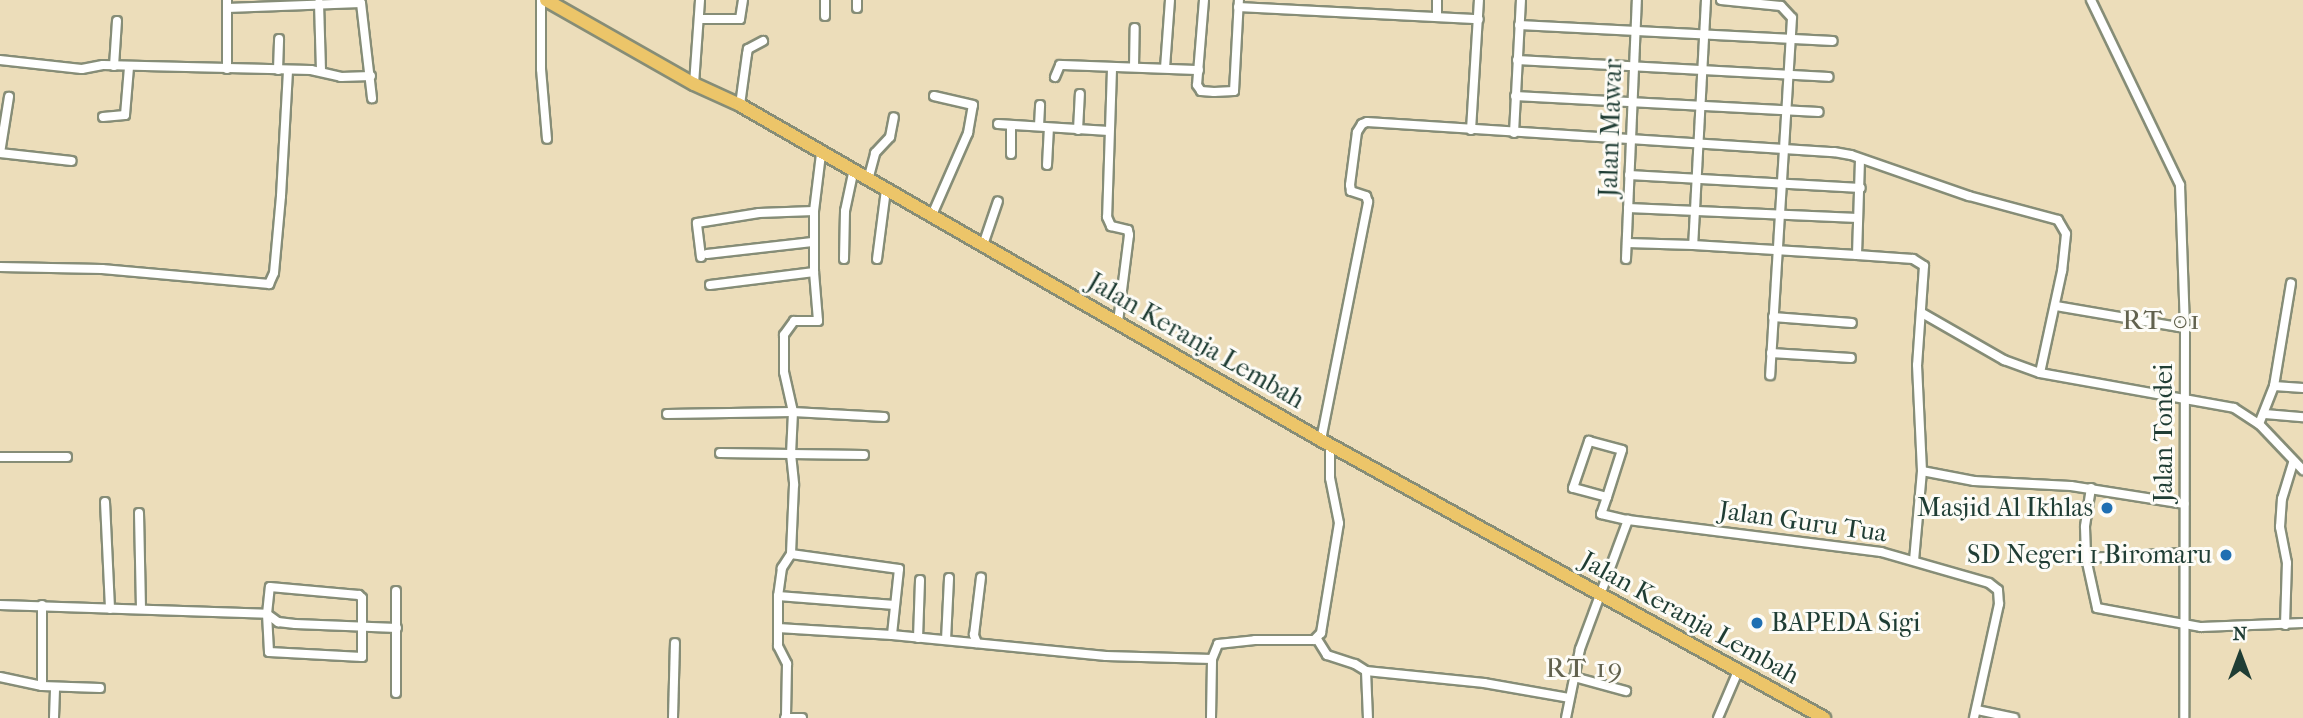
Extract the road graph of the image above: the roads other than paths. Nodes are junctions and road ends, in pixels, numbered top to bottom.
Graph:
1 (544, 0) edge
2 (700, 0) edge
3 (743, 0) edge
4 (825, 0) edge
5 (1170, 0) edge
6 (1204, 0) edge
7 (1357, 0) edge
8 (1437, 0) edge
9 (1479, 0) edge
10 (1521, 0) edge
11 (1637, 0) edge
12 (1706, 0) edge
13 (1721, 0) edge
14 (2091, 0) edge
15 (271, 3) edge
16 (319, 3) junction
17 (227, 4) edge
18 (1239, 4) edge
19 (563, 5) edge
20 (1356, 11) junction
21 (825, 16) dead end
22 (1437, 16) junction
23 (699, 19) junction
24 (1479, 19) junction
25 (117, 21) dead end
26 (1520, 25) junction
27 (1135, 28) dead end
28 (1636, 29) junction
29 (1705, 33) junction
30 (1792, 38) junction
31 (279, 39) dead end
32 (764, 41) dead end
33 (1833, 41) dead end
34 (0, 60) edge
35 (1517, 60) junction
36 (1634, 65) junction
37 (114, 66) junction
38 (129, 67) junction
39 (1134, 67) junction
40 (1166, 68) junction
41 (228, 69) junction
42 (1112, 69) junction
43 (1703, 69) junction
44 (278, 70) junction
45 (288, 70) junction
46 (1199, 70) junction
47 (321, 71) junction
48 (1789, 73) junction
49 (371, 76) junction
50 (1055, 77) dead end
51 (1829, 77) dead end
52 (694, 84) junction
53 (1080, 94) dead end
54 (934, 96) dead end
55 (1515, 96) junction
56 (9, 97) dead end
57 (372, 98) dead end
58 (1632, 101) junction
59 (740, 105) junction
60 (1040, 105) dead end
61 (1700, 105) junction
62 (1787, 109) junction
63 (1819, 112) dead end
64 (103, 117) dead end
65 (894, 117) dead end
66 (998, 124) dead end
67 (1012, 125) junction
68 (1038, 126) junction
69 (1049, 128) junction
70 (1078, 130) junction
71 (1471, 130) junction
72 (1108, 131) junction
73 (1514, 134) junction
74 (547, 139) dead end
75 (1630, 141) junction
76 (1699, 144) junction
77 (1782, 147) junction
78 (0, 153) edge
79 (1011, 154) dead end
80 (821, 155) junction
81 (1860, 160) junction
82 (72, 162) dead end
83 (1047, 165) dead end
84 (853, 172) junction
85 (1629, 174) junction
86 (1697, 177) junction
87 (868, 180) junction
88 (1781, 184) junction
89 (1861, 188) junction
90 (886, 190) junction
91 (998, 201) dead end
92 (1628, 208) junction
93 (1694, 210) junction
94 (814, 211) junction
95 (932, 215) junction
96 (1779, 215) junction
97 (1858, 218) junction
98 (813, 242) junction
99 (1628, 243) junction
100 (983, 245) junction
101 (1693, 245) junction
102 (1776, 251) junction
103 (1857, 256) junction
104 (844, 259) dead end
105 (1626, 259) dead end
106 (877, 260) dead end
107 (0, 267) edge
108 (814, 272) junction
109 (2291, 283) dead end
110 (710, 285) dead end
111 (2056, 306) junction
112 (1923, 313) junction
113 (1773, 317) junction
114 (1118, 322) junction
115 (1852, 323) dead end
116 (2185, 328) junction
117 (1771, 353) junction
118 (1851, 358) dead end
119 (2039, 373) junction
120 (1770, 375) dead end
121 (2274, 386) junction
122 (2303, 388) edge
123 (2184, 399) junction
124 (793, 412) junction
125 (667, 414) dead end
126 (2265, 414) junction
127 (884, 417) dead end
128 (2303, 417) edge
129 (2259, 424) junction
130 (1325, 442) junction
131 (720, 453) dead end
132 (791, 454) junction
133 (864, 456) dead end
134 (0, 457) edge
135 (67, 457) dead end
136 (2293, 462) junction
137 (2303, 470) edge
138 (1922, 471) junction
139 (2091, 488) junction
140 (1607, 497) junction
141 (105, 502) dead end
142 (2185, 504) junction
143 (139, 513) dead end
144 (1628, 520) junction
145 (2185, 553) junction
146 (791, 554) junction
147 (2085, 558) junction
148 (1914, 561) junction
149 (981, 577) dead end
150 (949, 578) dead end
151 (920, 580) dead end
152 (396, 591) dead end
153 (1601, 595) junction
154 (778, 596) junction
155 (42, 605) junction
156 (895, 605) junction
157 (0, 606) edge
158 (141, 608) junction
159 (110, 609) junction
160 (267, 614) junction
161 (2303, 623) edge
162 (2185, 624) junction
163 (2284, 625) junction
164 (363, 628) junction
165 (397, 628) junction
166 (778, 628) junction
167 (892, 635) junction
168 (918, 638) junction
169 (1317, 639) junction
170 (946, 640) junction
171 (675, 643) dead end
172 (977, 643) junction
173 (1212, 659) junction
174 (1366, 671) junction
175 (1738, 671) junction
176 (0, 677) edge
177 (1574, 677) junction
178 (42, 686) junction
179 (55, 687) junction
180 (100, 688) dead end
181 (1626, 691) dead end
182 (396, 693) dead end
183 (1569, 698) junction
184 (1976, 714) edge
185 (54, 718) edge
186 (673, 718) edge
187 (785, 718) edge
188 (802, 718) edge
189 (1211, 718) edge
190 (1368, 718) edge
191 (1566, 718) edge
192 (1718, 718) edge
193 (1824, 718) edge
194 (2014, 718) edge
195 (2184, 718) edge

1 - 19 main road, Jalan Keranja Lembah
1 - 74 street
2 - 23 street
3 - 23 street
4 - 21 street
5 - 40 street
6 - 46 street
7 - 20 street
8 - 22 street
9 - 24 street
10 - 26 street
11 - 28 street, Jalan Mawar
12 - 29 street
13 - 30 street
14 - 116 street, Jalan Tondei
15 - 16 street
15 - 17 street
16 - 47 street
16 - 49 street
17 - 41 street
18 - 20 street
18 - 46 street
19 - 52 main road, Jalan Keranja Lembah
20 - 22 street
22 - 24 street
23 - 52 street
24 - 71 street
25 - 37 street
26 - 28 street
26 - 35 street
27 - 39 street
28 - 29 street
28 - 36 street, Jalan Mawar
29 - 30 street
29 - 43 street
30 - 33 street
30 - 48 street
31 - 44 street
32 - 59 street
34 - 37 street
35 - 36 street
35 - 55 street
36 - 43 street
36 - 58 street, Jalan Mawar
37 - 38 street
38 - 41 street
38 - 64 street
39 - 40 street
39 - 42 street
40 - 46 street
41 - 44 street
42 - 50 street
42 - 72 street
43 - 48 street
43 - 61 street
44 - 45 street
45 - 47 street
45 - 107 street
47 - 49 street
48 - 51 street
48 - 62 street
49 - 57 street
52 - 59 main road, Jalan Keranja Lembah
53 - 70 street
54 - 95 street
55 - 58 street
55 - 73 street
56 - 78 street
58 - 61 street
58 - 75 street, Jalan Mawar
59 - 80 main road, Jalan Keranja Lembah
60 - 68 street
61 - 62 street
61 - 76 street
62 - 63 street
62 - 77 street
65 - 87 street
66 - 67 street
67 - 68 street
67 - 79 street
68 - 69 street
69 - 70 street
69 - 83 street
70 - 72 street
71 - 73 street
71 - 130 street
72 - 114 street
73 - 75 street
75 - 76 street
75 - 85 street, Jalan Mawar
76 - 77 street
76 - 86 street
77 - 81 street
77 - 88 street
78 - 82 street
80 - 84 main road, Jalan Keranja Lembah
80 - 94 street
81 - 89 street
81 - 111 street
84 - 87 main road, Jalan Keranja Lembah
84 - 104 street
85 - 86 street
85 - 92 street, Jalan Mawar
86 - 88 street
86 - 93 street
87 - 90 main road, Jalan Keranja Lembah
88 - 89 street
88 - 96 street
89 - 97 street
90 - 95 main road, Jalan Keranja Lembah
90 - 106 street
91 - 100 street
92 - 93 street
92 - 99 street, Jalan Mawar
93 - 96 street
93 - 101 street
94 - 98 street
94 - 98 street
95 - 100 main road, Jalan Keranja Lembah
96 - 97 street
96 - 102 street
97 - 103 street
98 - 108 street
99 - 101 street
99 - 105 street, Jalan Mawar
100 - 114 main road, Jalan Keranja Lembah
101 - 102 street
102 - 103 street
102 - 113 street
103 - 112 street
108 - 110 street
108 - 124 street
109 - 121 street
111 - 116 street
111 - 119 street
112 - 119 street
112 - 138 street
113 - 115 street
113 - 117 street
114 - 130 main road, Jalan Keranja Lembah
116 - 123 street, Jalan Tondei
117 - 118 street
117 - 120 street
119 - 123 street
121 - 122 street
121 - 126 street
123 - 129 street
123 - 142 street, Jalan Tondei
124 - 125 street
124 - 127 street
124 - 132 street
126 - 128 street
126 - 129 street
129 - 136 street
130 - 153 main road, Jalan Keranja Lembah
130 - 169 street
131 - 132 street
132 - 133 street
132 - 146 street
134 - 135 street
136 - 137 street
136 - 163 street
138 - 139 street
138 - 148 street
139 - 142 street
139 - 147 street
140 - 140 street
140 - 144 street
141 - 159 street
142 - 145 street, Jalan Tondei
143 - 158 street
144 - 148 street, Jalan Guru Tua
144 - 153 street
145 - 147 street
145 - 162 street, Jalan Tondei
146 - 154 street
146 - 156 street
147 - 162 street
148 - 184 street, Jalan Guru Tua
149 - 172 street
150 - 170 street
151 - 168 street
152 - 165 street
153 - 175 main road, Jalan Keranja Lembah
153 - 177 street
154 - 156 street
154 - 166 street
155 - 157 street
155 - 159 street
155 - 178 street
156 - 167 street
158 - 159 street
158 - 160 street
160 - 164 street
160 - 164 street
160 - 164 street
161 - 163 street
162 - 163 street
162 - 195 street, Jalan Tondei
164 - 165 street
165 - 182 street
166 - 167 street
166 - 187 street
167 - 168 street
168 - 170 street
169 - 173 street
169 - 174 street
170 - 172 street
171 - 186 street
172 - 173 street
173 - 189 street
174 - 183 street
174 - 190 street
175 - 192 street
175 - 193 main road, Jalan Keranja Lembah
176 - 178 street
177 - 181 street
177 - 183 street
178 - 179 street
179 - 180 street
179 - 185 street
183 - 191 street
184 - 194 street
187 - 188 street

